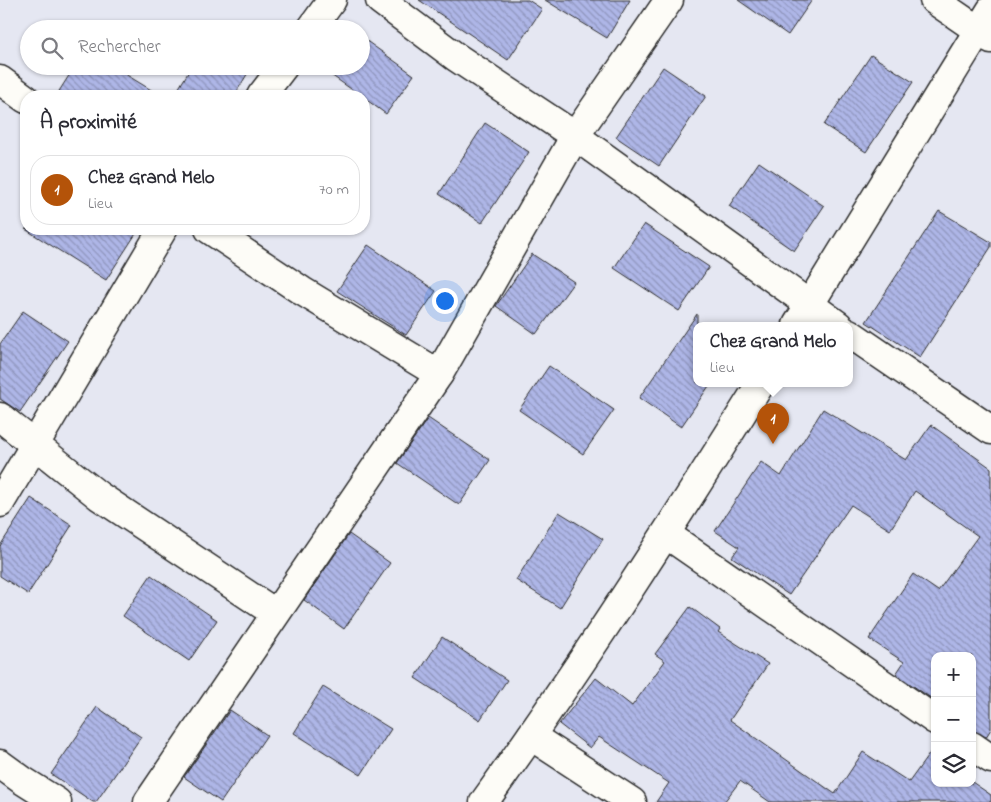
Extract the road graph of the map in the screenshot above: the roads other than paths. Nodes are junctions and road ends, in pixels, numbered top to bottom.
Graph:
1 (332, 0) edge
2 (380, 0) edge
3 (668, 0) edge
4 (934, 0) edge
5 (318, 20) edge
6 (987, 26) edge
7 (277, 75) edge
8 (0, 80) edge
9 (266, 90) edge
10 (20, 95) edge
11 (575, 136) junction
12 (159, 235) edge
13 (218, 235) edge
14 (803, 315) edge
15 (828, 322) edge
16 (853, 336) edge
17 (439, 374) junction
18 (758, 387) edge
19 (0, 417) edge
20 (991, 430) edge
21 (34, 445) junction
22 (0, 503) edge
23 (666, 534) junction
24 (275, 613) junction
25 (931, 717) edge
26 (531, 736) junction
27 (976, 749) edge
28 (991, 759) edge
29 (0, 764) edge
30 (57, 802) edge
31 (148, 802) edge
32 (484, 802) edge
33 (632, 802) edge

1 - 5 street
2 - 11 street
3 - 11 street
4 - 6 street
6 - 14 street
7 - 9 street
8 - 10 street
11 - 14 street
11 - 17 street
12 - 21 street
13 - 17 street
14 - 15 street
16 - 20 street
17 - 24 street
18 - 23 street
19 - 21 street
21 - 22 street
21 - 24 street
23 - 25 street
23 - 26 street
24 - 31 street
26 - 32 street
26 - 33 street
27 - 28 street
29 - 30 street

